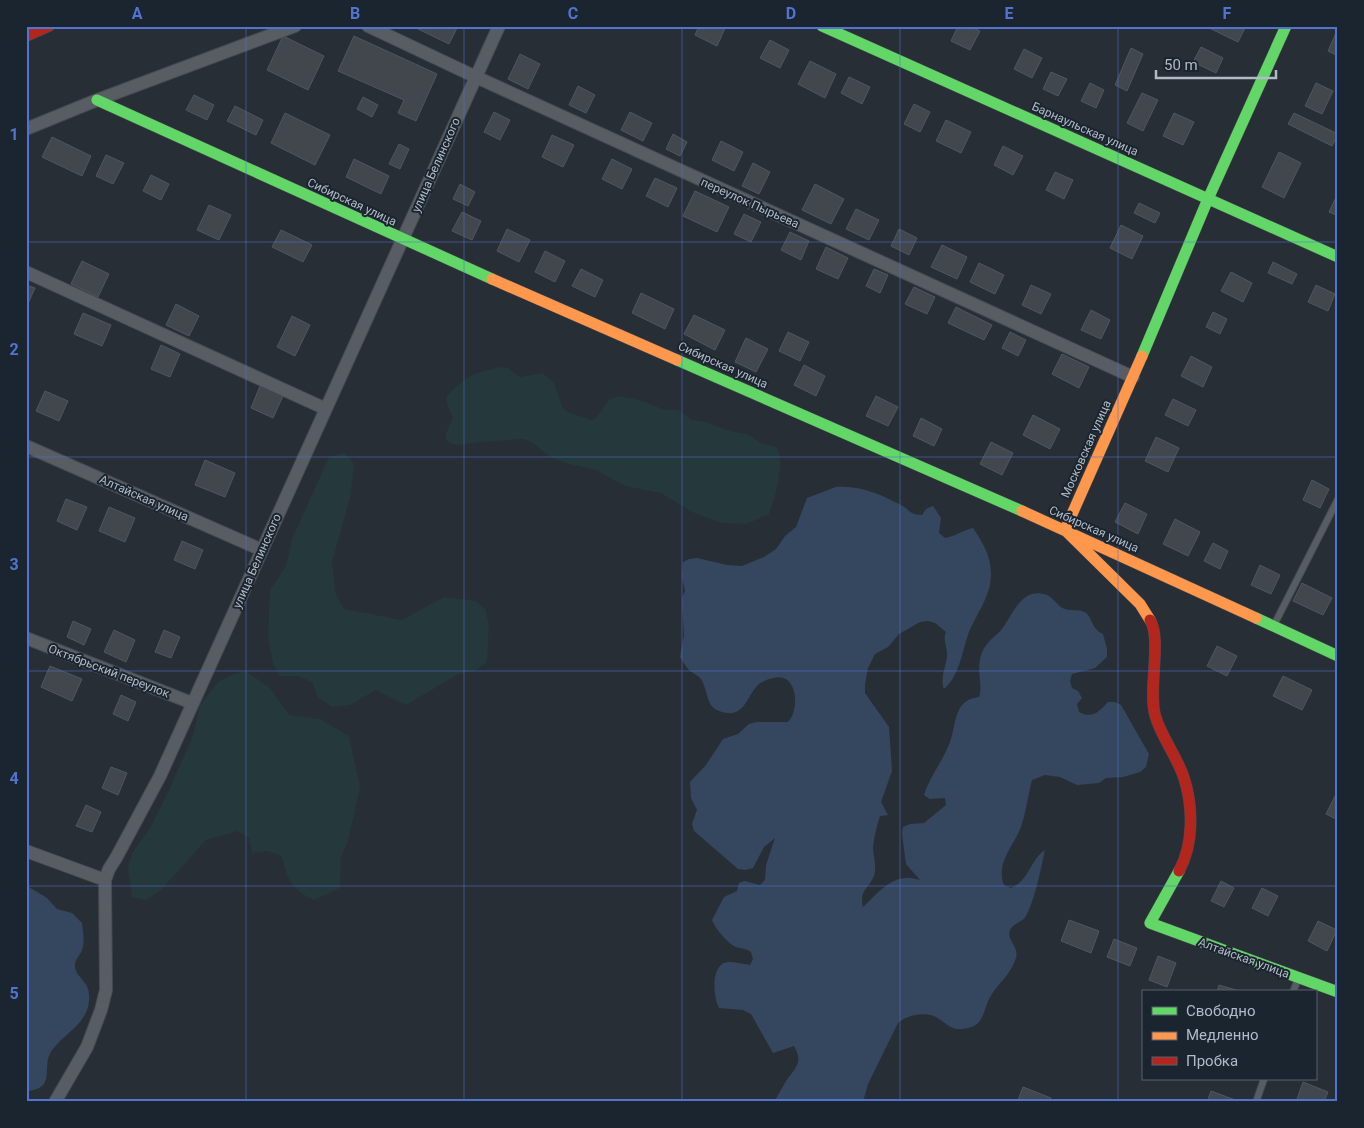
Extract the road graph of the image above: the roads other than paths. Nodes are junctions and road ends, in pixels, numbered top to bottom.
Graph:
1 (49, 26) edge
2 (294, 26) edge
3 (368, 26) edge
4 (499, 26) edge
5 (822, 26) edge
6 (1286, 26) edge
7 (26, 36) edge
8 (476, 77) junction
9 (97, 100) junction
10 (26, 129) edge
11 (1208, 199) junction
12 (402, 240) junction
13 (1338, 257) edge
14 (26, 272) edge
15 (1133, 377) junction
16 (326, 409) junction
17 (26, 446) edge
18 (1338, 499) edge
19 (1065, 530) junction
20 (262, 550) junction
21 (1273, 626) junction
22 (26, 638) edge
23 (1338, 656) edge
24 (192, 703) junction
25 (26, 851) edge
26 (105, 880) junction
27 (1298, 978) junction
28 (1294, 990) edge
29 (1338, 992) edge
30 (1264, 1080) edge
31 (55, 1102) edge
32 (1256, 1102) edge

1 - 7 street
2 - 9 street
3 - 8 street, переулок Пырьева
4 - 8 street, улица Белинского
5 - 11 street, Барнаульская улица
6 - 11 street, Московская улица
8 - 12 street, улица Белинского
8 - 15 street, переулок Пырьева
9 - 10 street
9 - 12 street, Сибирская улица
11 - 13 street, Барнаульская улица
11 - 15 street, Московская улица
12 - 16 street, улица Белинского
12 - 19 street, Сибирская улица
14 - 16 street
15 - 19 street, Московская улица
16 - 20 street, улица Белинского
17 - 20 street, Алтайская улица
18 - 21 lane
19 - 21 street, Сибирская улица
19 - 27 street, Алтайская улица
20 - 24 street, улица Белинского
21 - 23 street, Сибирская улица
22 - 24 street, Октябрьский переулок
24 - 26 street, улица Белинского
25 - 26 street
26 - 31 street, улица Белинского
27 - 28 lane
27 - 29 street, Алтайская улица
30 - 32 lane

